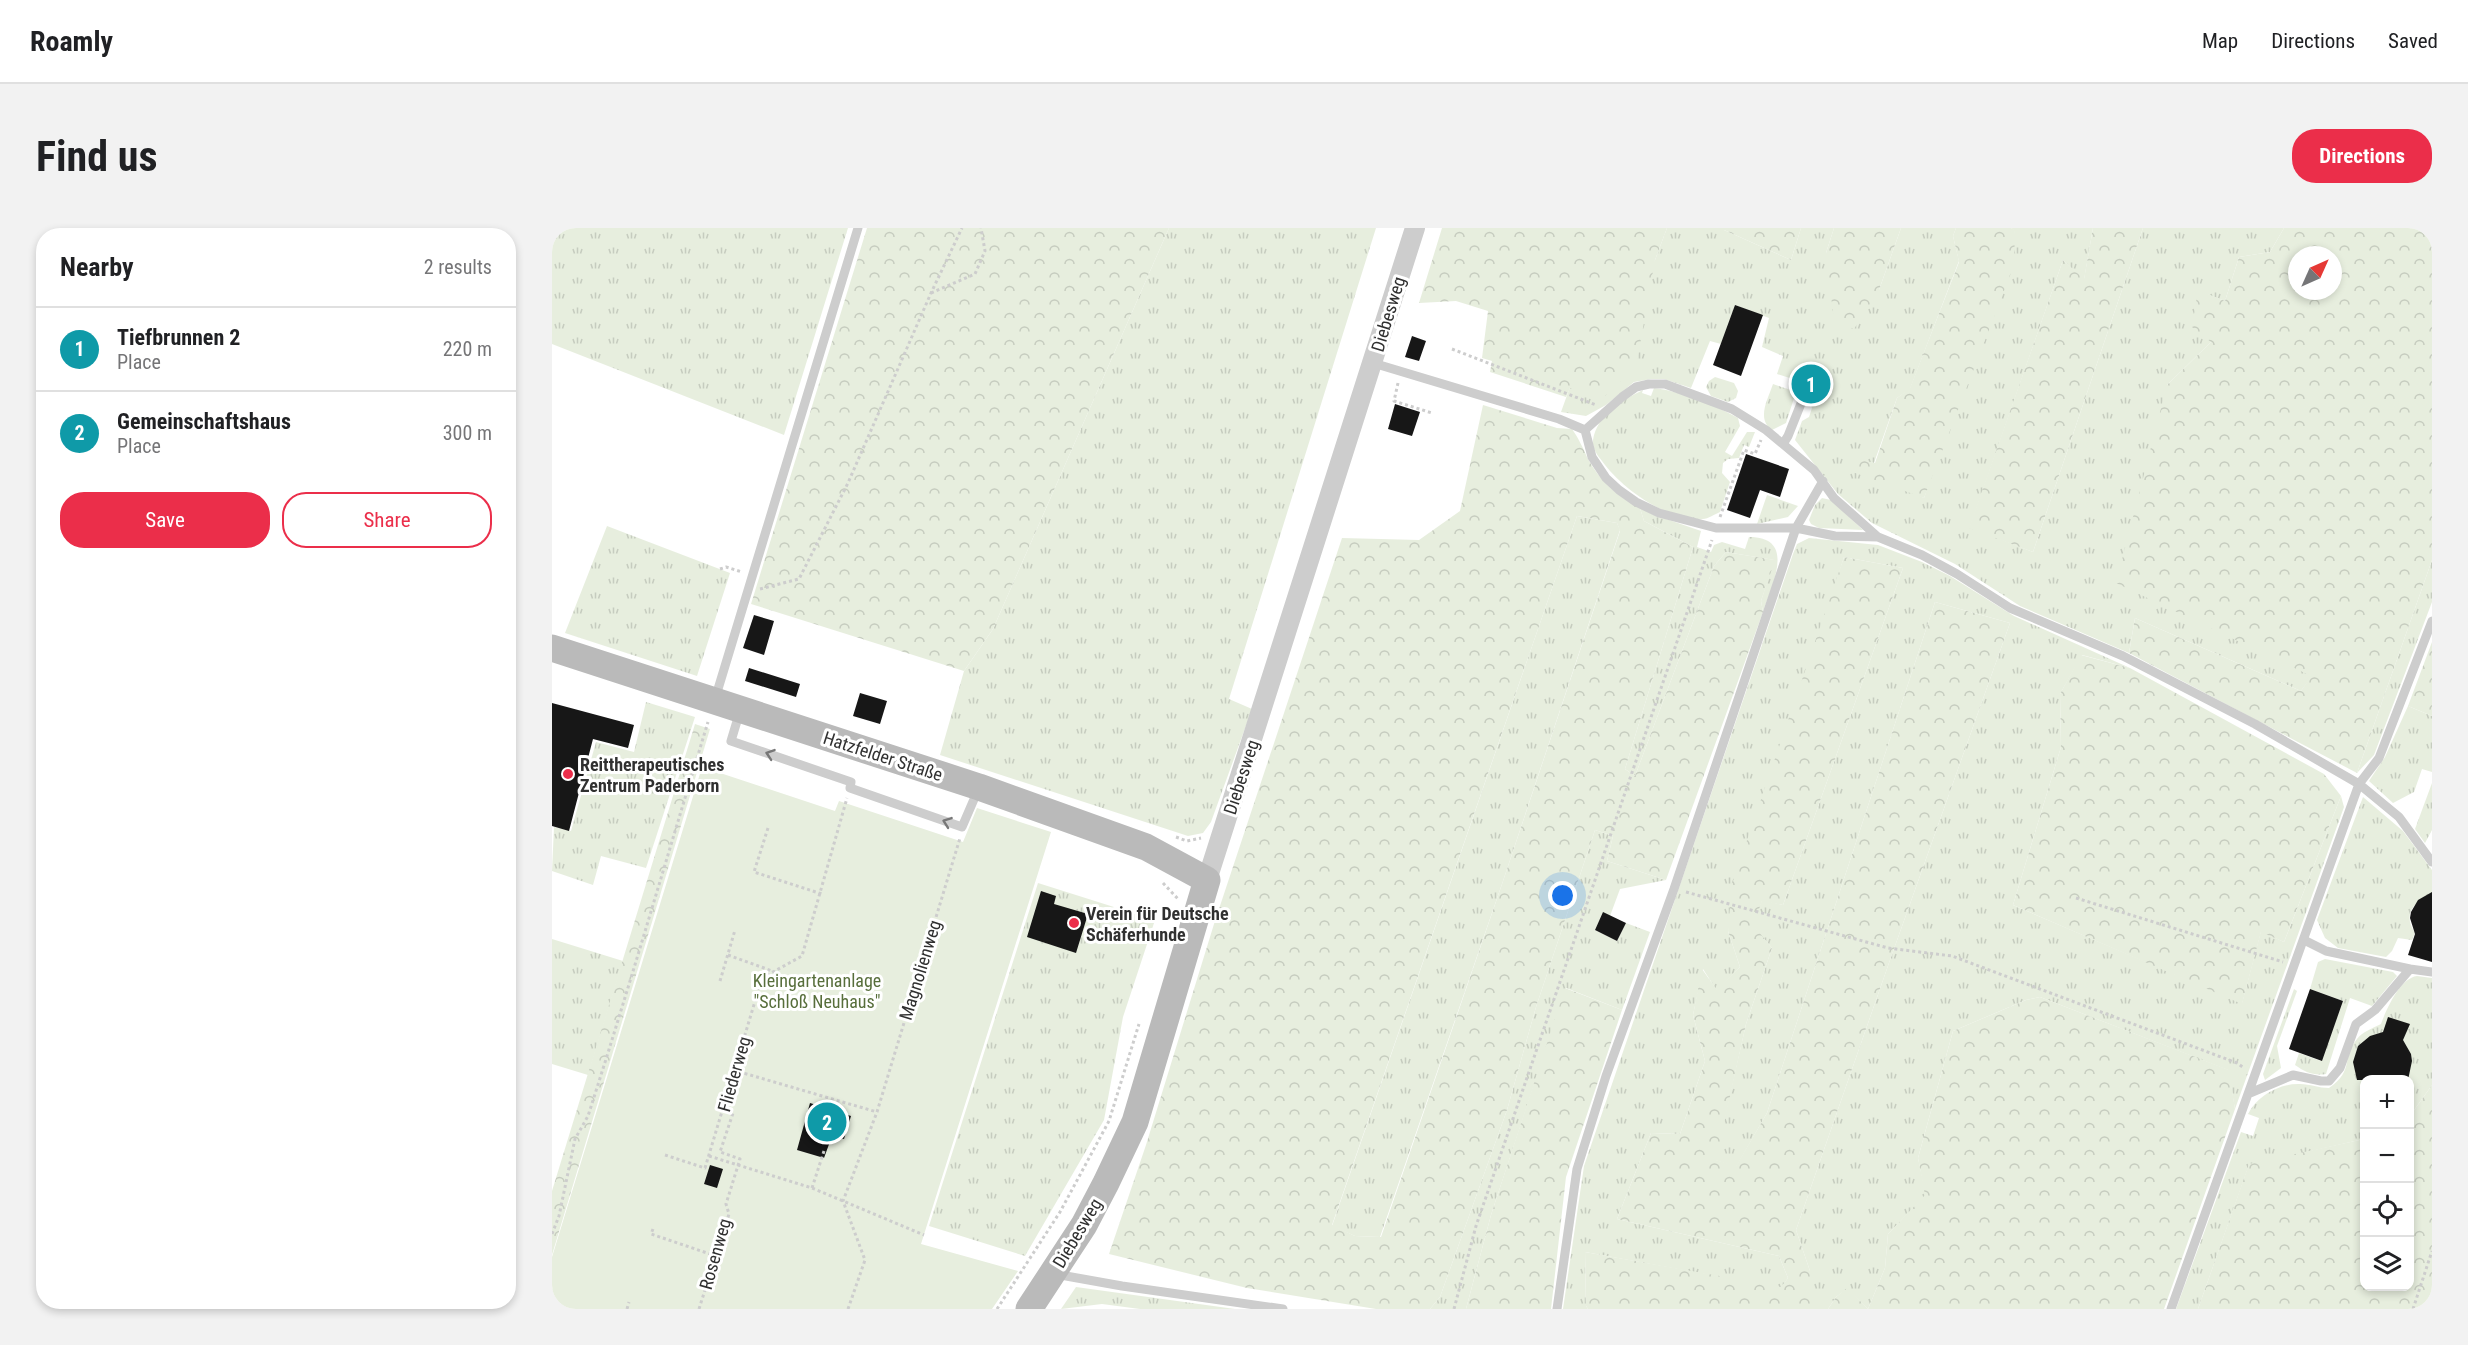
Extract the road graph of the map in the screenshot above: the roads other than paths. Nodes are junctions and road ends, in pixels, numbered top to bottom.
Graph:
1 (858, 228) edge
2 (1415, 228) edge
3 (1373, 363) junction
4 (1806, 391) dead end
5 (1585, 430) junction
6 (1782, 444) junction
7 (1823, 481) junction
8 (1796, 528) junction
9 (1878, 537) junction
10 (2432, 621) edge
11 (552, 648) edge
12 (715, 700) junction
13 (741, 708) junction
14 (2359, 784) junction
15 (979, 787) junction
16 (2432, 862) edge
17 (1207, 880) junction
18 (2304, 939) junction
19 (2410, 969) junction
20 (2432, 972) edge
21 (2250, 1093) junction
22 (1053, 1273) junction
23 (1029, 1309) edge
24 (1283, 1309) edge
25 (1557, 1309) edge
26 (2171, 1309) edge

1 - 12 lane
2 - 3 street, Diebesweg
3 - 5 lane
3 - 17 street, Diebesweg
4 - 6 lane
5 - 6 lane
5 - 8 lane
6 - 7 lane
7 - 8 lane
7 - 9 lane
8 - 9 lane
8 - 25 lane
9 - 14 lane
10 - 14 lane
11 - 12 street, Hatzfelder Straße
12 - 13 street, Hatzfelder Straße
13 - 15 street, Hatzfelder Straße
15 -> 13 lane
14 - 16 lane
14 - 18 lane
15 - 17 street, Hatzfelder Straße
17 - 22 street, Diebesweg
18 - 19 lane
18 - 21 lane
19 - 20 lane
19 - 21 lane
21 - 26 lane
22 - 23 street, Diebesweg
22 - 24 lane

